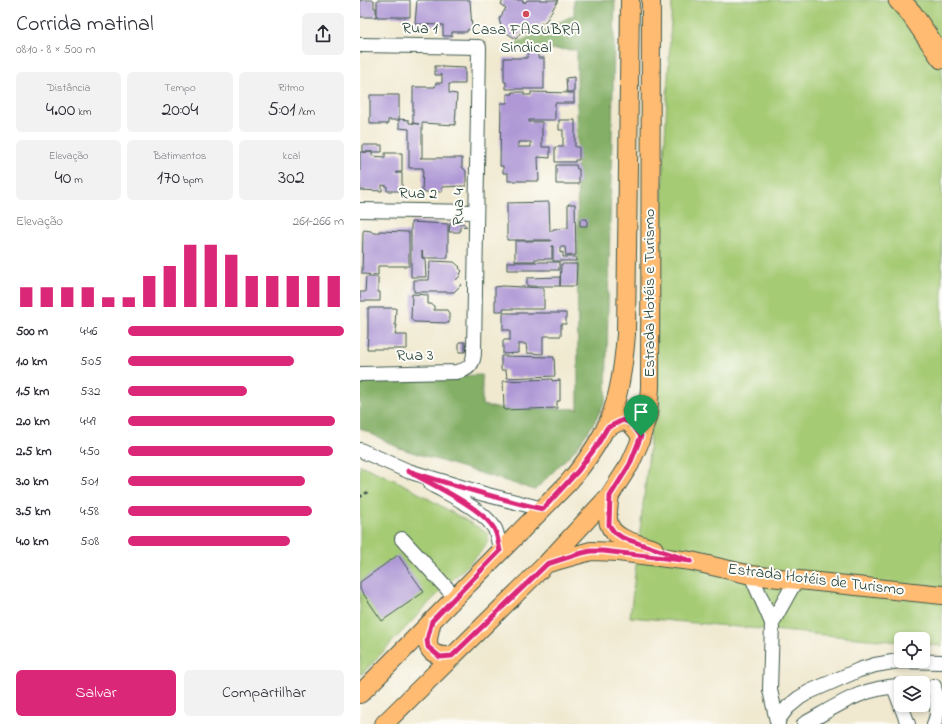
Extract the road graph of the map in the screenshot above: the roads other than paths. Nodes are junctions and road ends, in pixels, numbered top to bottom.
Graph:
1 (630, 0) edge
2 (651, 0) edge
3 (899, 0) edge
4 (360, 45) edge
5 (479, 47) joint
6 (942, 58) edge
7 (360, 210) edge
8 (476, 212) junction
9 (470, 367) joint
10 (360, 374) edge
11 (607, 428) junction
12 (641, 436) junction
13 (360, 450) edge
14 (408, 471) junction
15 (610, 496) junction
16 (543, 509) junction
17 (402, 539) dead end
18 (500, 551) junction
19 (691, 561) junction
20 (547, 564) junction
21 (751, 575) junction
22 (797, 578) junction
23 (942, 595) edge
24 (455, 597) junction
25 (432, 621) junction
26 (772, 623) junction
27 (452, 656) junction
28 (942, 662) edge
29 (933, 686) edge
30 (894, 687) edge
31 (360, 694) edge
32 (904, 712) edge
33 (777, 723) edge
34 (384, 724) edge
35 (804, 724) edge
36 (908, 724) edge
37 (934, 724) edge

1 - 11 main road, Estrada Hotéis e Turismo
2 - 12 main road, Estrada Hotéis e Turismo
3 - 6 highway
4 - 5 street, Rua 1
5 - 8 street, Rua 4
7 - 8 street, Rua 2
8 - 9 street, Rua 4
9 - 10 street, Rua 3
11 - 12 main road
11 - 16 main road, Estrada Hotéis e Turismo
12 - 15 main road, Estrada Hotéis e Turismo
13 - 14 street
14 - 16 street
14 - 18 street
15 - 19 main road, Estrada Hotéis de Turismo
15 - 20 main road, Estrada Hotéis e Turismo
16 - 18 main road, Estrada Hotéis e Turismo
17 - 24 street
18 - 24 main road, Estrada Hotéis e Turismo
19 - 20 main road, Estrada Hotéis de Turismo
19 - 21 main road, Estrada Hotéis de Turismo
20 - 27 main road, Estrada Hotéis e Turismo
21 - 22 main road, Estrada Hotéis de Turismo
21 - 26 street
22 - 23 main road, Estrada Hotéis de Turismo
22 - 26 street
24 - 25 main road, Estrada Hotéis e Turismo
25 - 27 main road
25 - 31 main road, Estrada Hotéis e Turismo
26 - 33 street
27 - 34 main road, Estrada Hotéis e Turismo
28 - 33 street
29 - 37 street
30 - 35 street
32 - 36 street

